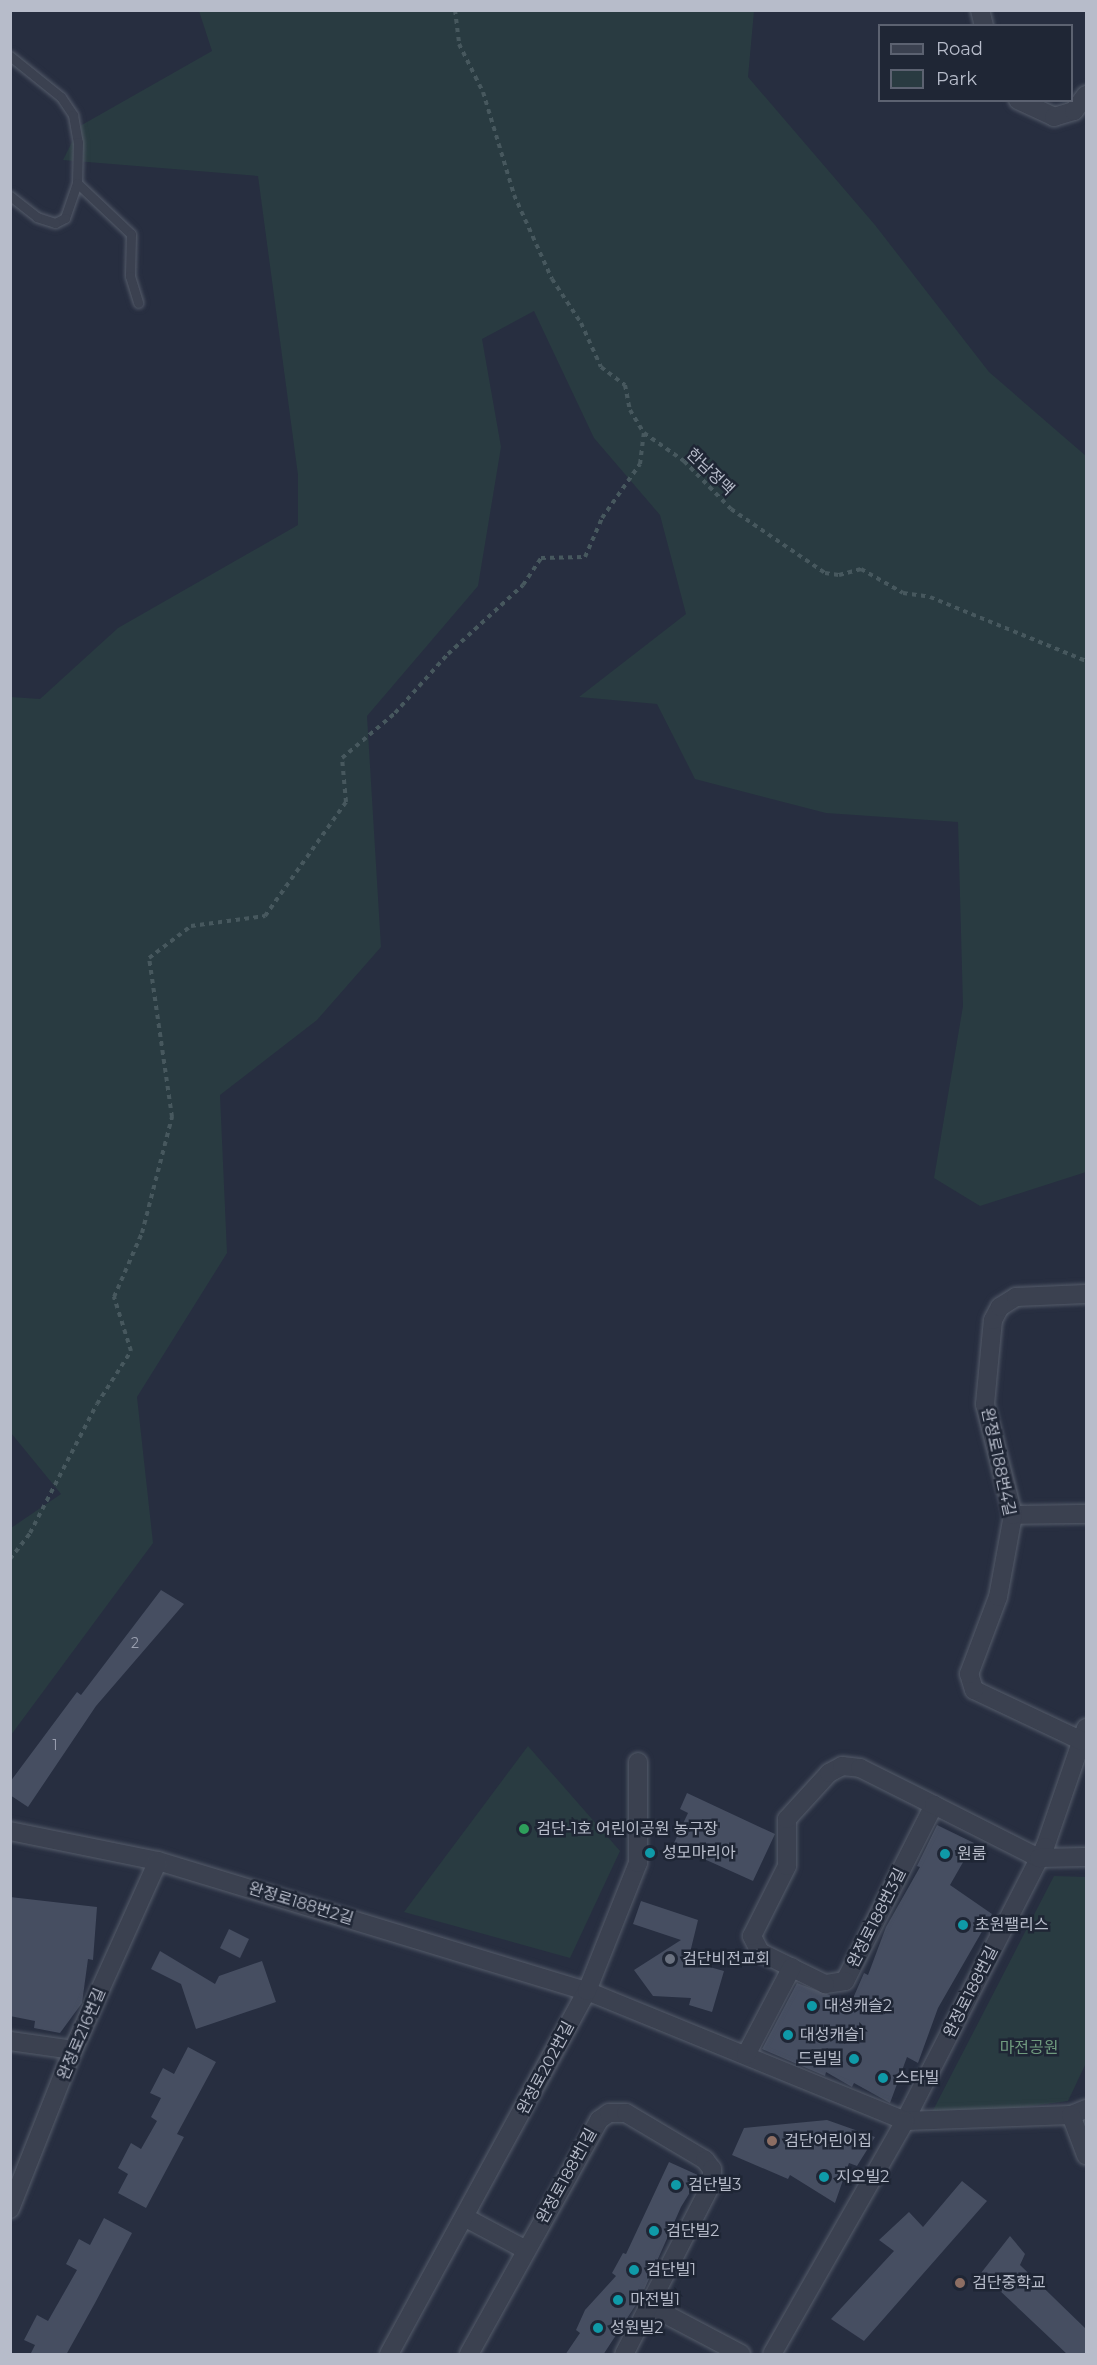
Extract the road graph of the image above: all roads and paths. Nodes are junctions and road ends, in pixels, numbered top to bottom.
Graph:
1 (455, 10) edge
2 (10, 56) edge
3 (1086, 95) edge
4 (1022, 102) edge
5 (77, 183) junction
6 (10, 196) edge
7 (138, 303) dead end
8 (644, 433) junction
9 (1086, 661) edge
10 (1086, 1294) edge
11 (1086, 1514) edge
12 (1013, 1515) junction
13 (10, 1558) edge
14 (1084, 1734) edge
15 (638, 1762) dead end
16 (934, 1805) junction
17 (10, 1831) edge
18 (1086, 1857) edge
19 (1039, 1858) junction
20 (158, 1861) junction
21 (792, 1967) junction
22 (587, 1991) junction
23 (10, 2041) edge
24 (73, 2050) junction
25 (746, 2055) junction
26 (1079, 2112) edge
27 (905, 2121) junction
28 (1086, 2155) edge
29 (17, 2177) edge
30 (10, 2208) edge
31 (466, 2218) junction
32 (526, 2250) junction
33 (650, 2306) junction
34 (388, 2355) edge
35 (469, 2355) edge
36 (624, 2355) edge
37 (741, 2355) edge
38 (772, 2355) edge

1 - 8 path, 한남정맥
2 - 5 lane
3 - 4 street
5 - 6 lane
5 - 7 lane
8 - 9 path, 한남정맥
8 - 13 path
10 - 12 street, 완정로188번4길
11 - 12 street
12 - 14 street, 완정로188번4길
14 - 19 street, 완정로188번길
15 - 22 street, 완정로202번길
16 - 19 street, 완정로188번3길
16 - 21 street, 완정로188번3길
16 - 21 street, 완정로188번3길
17 - 20 street, 완정로188번2길
18 - 19 street
19 - 27 street, 완정로188번길
20 - 22 street, 완정로188번2길
20 - 24 street, 완정로216번길
21 - 25 street
22 - 25 street
22 - 31 street, 완정로202번길
23 - 24 street
24 - 29 street, 완정로216번길
25 - 27 street
26 - 27 street
26 - 28 street
27 - 38 street, 완정로188번길
29 - 30 street, 완정로216번길
31 - 32 street
31 - 34 street, 완정로202번길
32 - 33 street, 완정로188번1길
32 - 35 street, 완정로188번1길
33 - 36 street, 완정로188번1길
33 - 37 street

